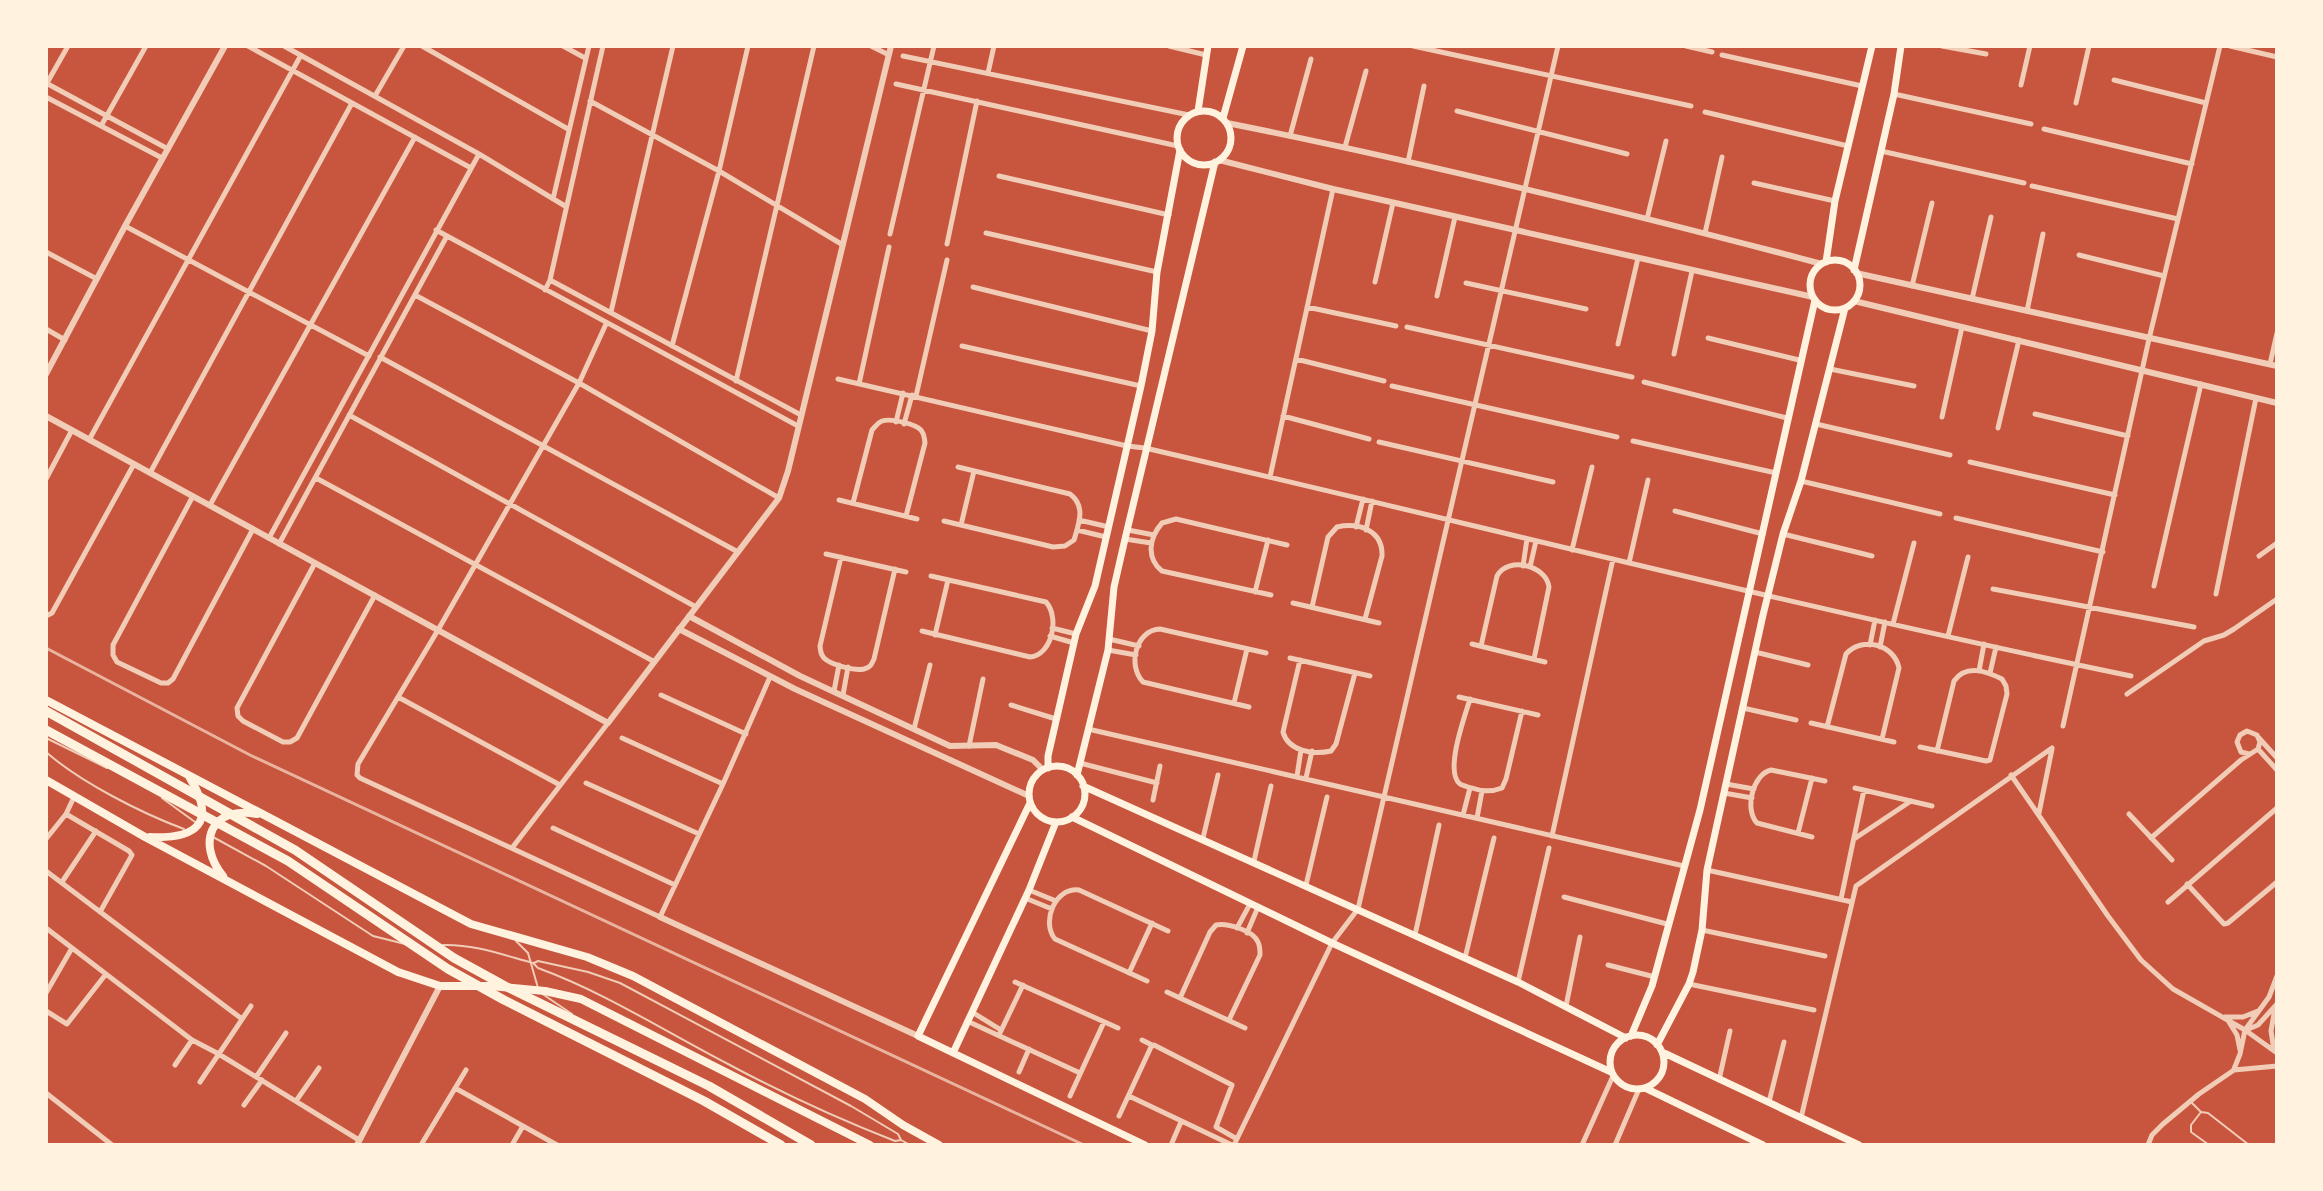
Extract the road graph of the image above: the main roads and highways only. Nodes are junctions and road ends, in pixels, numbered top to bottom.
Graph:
1 (1208, 46) edge
2 (1243, 46) edge
3 (1872, 46) edge
4 (1901, 46) edge
5 (1193, 113) junction
6 (1225, 121) junction
7 (1179, 148) junction
8 (1217, 161) junction
9 (1824, 263) junction
10 (1855, 271) junction
11 (1814, 298) junction
12 (1845, 308) junction
13 (46, 700) edge
14 (46, 711) edge
15 (46, 730) edge
16 (1046, 769) junction
17 (189, 775) junction
18 (1077, 775) junction
19 (46, 780) edge
20 (1083, 786) junction
21 (1030, 800) junction
22 (265, 816) junction
23 (1072, 817) junction
24 (1056, 822) junction
25 (145, 837) junction
26 (227, 880) junction
27 (1628, 1037) junction
28 (1659, 1049) junction
29 (953, 1053) junction
30 (1612, 1074) junction
31 (1642, 1089) junction
32 (781, 1145) edge
33 (812, 1145) edge
34 (870, 1145) edge
35 (939, 1145) edge
36 (1145, 1145) edge
37 (1763, 1145) edge
38 (1859, 1145) edge

1 - 5 main road
2 - 6 main road
3 - 9 main road
4 - 10 main road
5 - 6 main road
5 - 7 main road
6 - 8 main road
7 - 8 main road
7 - 16 main road
8 - 18 main road
9 - 10 main road
9 - 11 main road
10 - 12 main road
11 - 12 main road
11 - 27 main road
12 - 28 main road
13 - 17 highway
14 - 33 highway
15 - 32 highway
16 - 18 main road
16 - 21 main road
17 - 22 highway
17 - 25 highway
18 - 20 main road
19 - 25 highway
20 - 23 main road
20 - 27 main road
21 - 24 main road
21 - 29 main road
22 - 26 highway
22 - 35 highway
23 - 24 main road
23 - 30 main road
24 - 29 main road
25 - 26 highway
26 - 34 highway
27 - 28 main road
27 - 30 main road
28 - 31 main road
28 - 38 main road
29 - 36 main road
30 - 31 main road
31 - 37 main road

